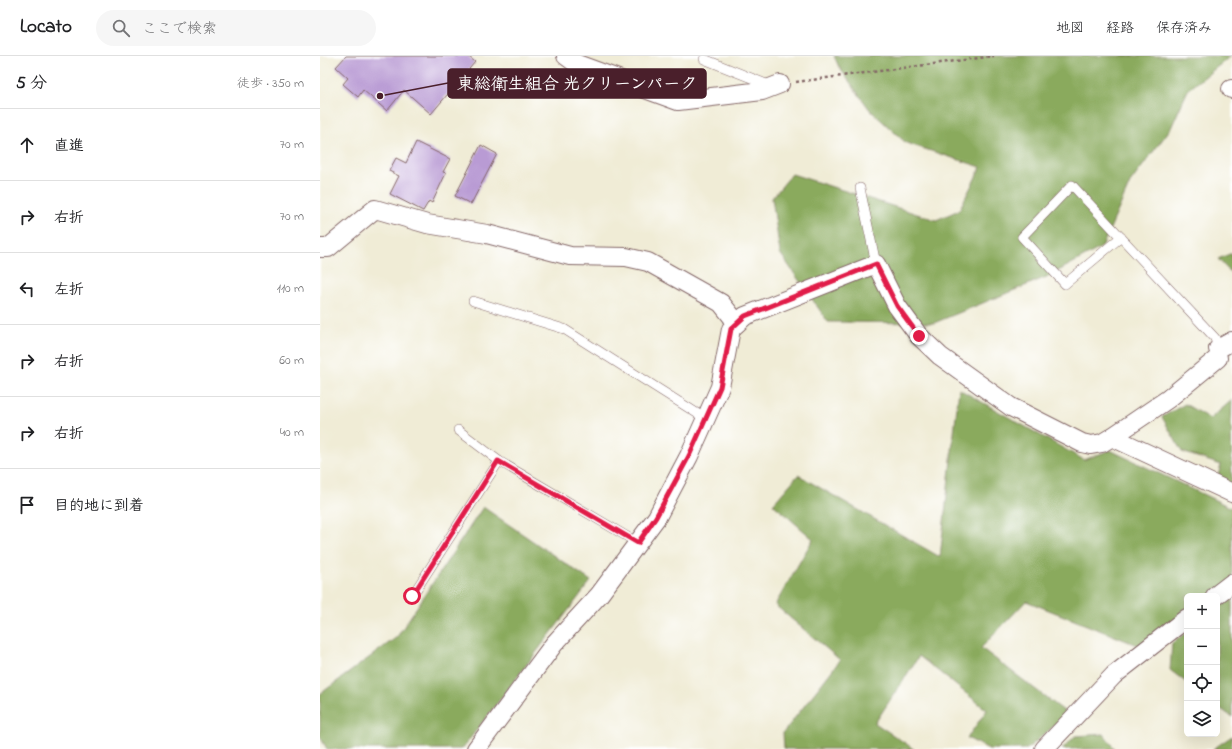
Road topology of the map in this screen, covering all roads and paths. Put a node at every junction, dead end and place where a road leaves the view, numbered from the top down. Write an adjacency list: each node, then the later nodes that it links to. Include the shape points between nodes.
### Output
1 (566, 56): 4 (street, via 577,64 678,100 762,91)
2 (994, 56): 4 (path)
3 (704, 59): 4 (lane)
4 (777, 86)
5 (860, 188): 8 (lane)
6 (1121, 237): 6 (lane, via 1072,186 1022,238 1065,284); 11 (lane)
7 (320, 248): 10 (street, via 328,248 375,209 427,224 487,234 570,256 626,257 648,262 721,303)
8 (876, 264): 10 (street, via 745,316); 14 (street, via 897,306 919,336 940,356 1011,407 1082,443 1091,445)
9 (473, 301): 12 (lane, via 564,329)
10 (737, 323): 12 (street, via 731,329 720,387)
11 (1223, 349): 14 (street, via 1168,399)
12 (706, 419): 17 (street, via 660,510)
13 (458, 430): 15 (lane)
14 (1112, 437): 16 (street)
15 (498, 461): 17 (lane); 20 (lane)
16 (1232, 493)
17 (638, 543): 22 (street, via 599,595 554,644)
18 (1232, 582): 19 (street)
19 (1219, 593)
20 (412, 596)
21 (1184, 620): 23 (street, via 1114,675)
22 (476, 749)
23 (1044, 749)

